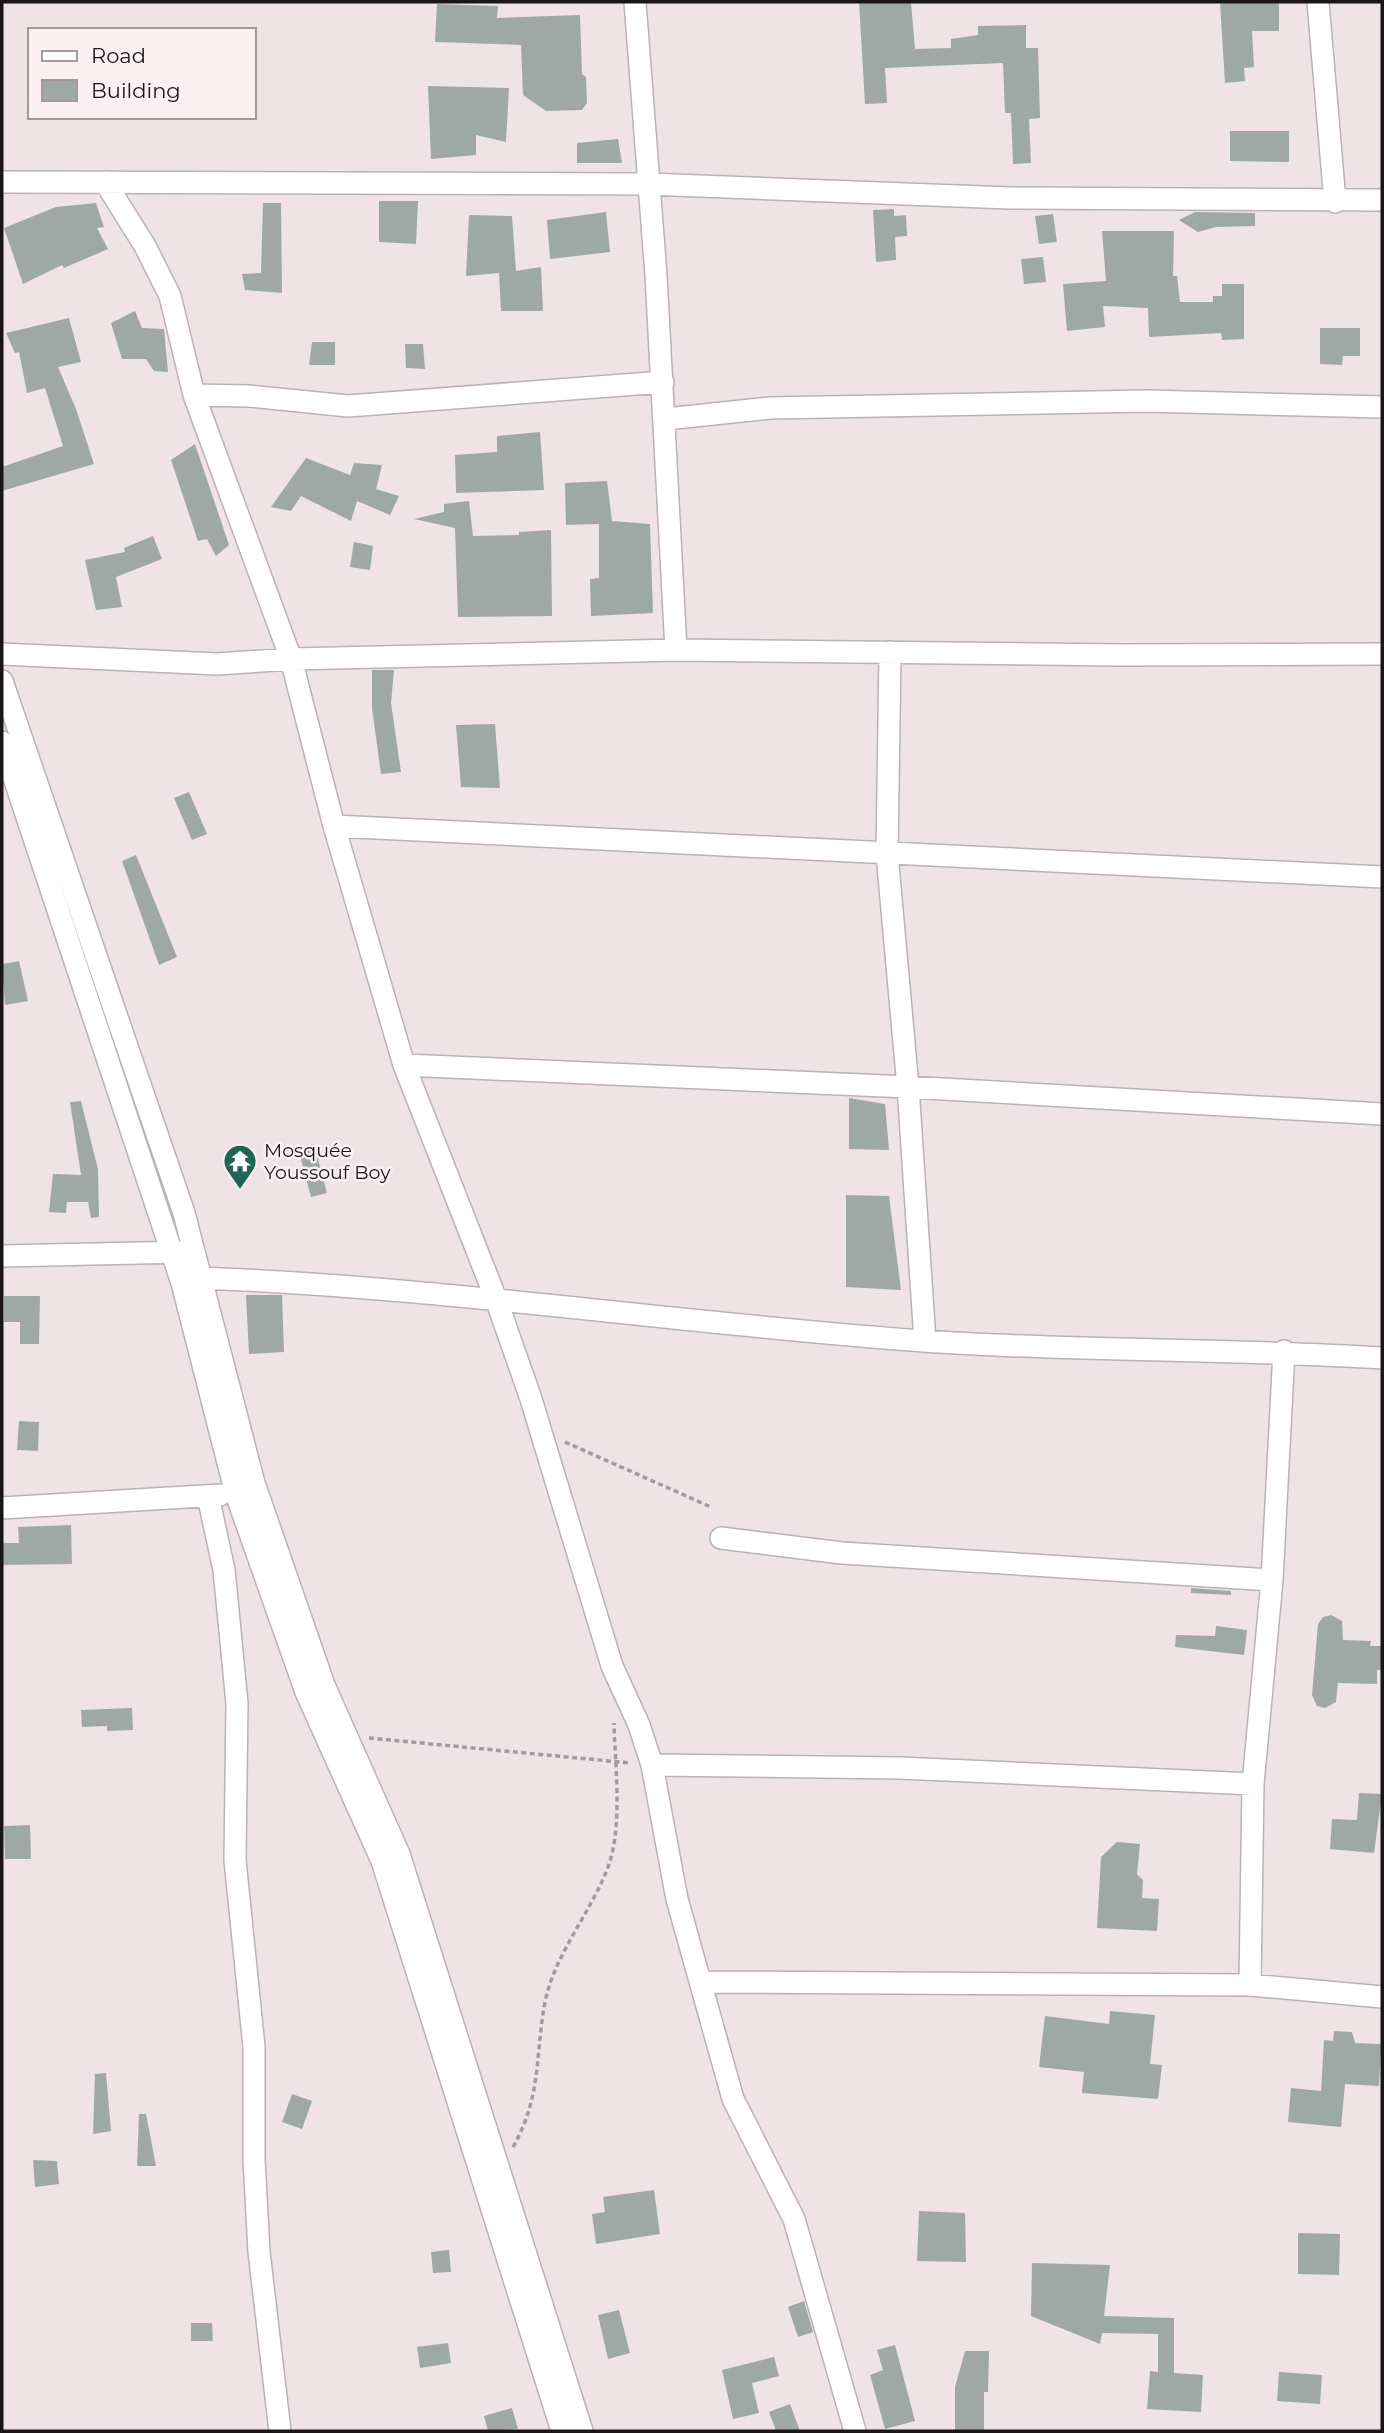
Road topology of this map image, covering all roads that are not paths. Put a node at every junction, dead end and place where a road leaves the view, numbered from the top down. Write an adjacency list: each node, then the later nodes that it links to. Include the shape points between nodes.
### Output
1 (635, 2): 5 (street)
2 (1318, 2): 7 (street)
3 (2, 182): 4 (street)
4 (105, 182): 5 (street); 9 (street, via 170,296)
5 (648, 184): 7 (street, via 1010,198); 8 (street)
6 (1382, 200): 7 (street)
7 (1335, 202)
8 (663, 382): 9 (street, via 348,406); 11 (street)
9 (194, 395): 16 (street)
10 (1382, 407): 11 (street, via 1146,401 770,408)
11 (666, 419): 12 (street)
12 (677, 650): 13 (street); 16 (street)
13 (890, 652): 15 (street); 20 (street)
14 (2, 654): 16 (street, via 204,664)
15 (1382, 654)
16 (291, 659): 19 (street)
17 (2, 681): 25 (street, via 184,1213)
18 (2, 743): 26 (street)
19 (334, 826): 20 (street); 22 (street)
20 (887, 854): 21 (street); 23 (street)
21 (1382, 877)
22 (404, 1065): 23 (street); 29 (street)
23 (908, 1087): 24 (street); 30 (street)
24 (1382, 1114)
25 (193, 1252): 26 (street); 28 (street)
26 (172, 1253): 27 (street); 33 (street)
27 (2, 1256)
28 (200, 1278): 29 (street); 45 (street, via 254,1483 324,1685 399,1854)
29 (496, 1299): 30 (street); 38 (street, via 612,1666)
30 (925, 1341): 31 (street)
31 (1284, 1352): 32 (street); 37 (street)
32 (1382, 1358)
33 (236, 1494): 34 (street); 44 (street, via 306,1692 382,1861)
34 (208, 1496): 35 (street); 43 (street, via 224,1570 237,1703 235,1860 254,2047 259,2252)
35 (2, 1508)
36 (721, 1538): 37 (street, via 842,1553)
37 (1272, 1580): 39 (street)
38 (652, 1765): 39 (street, via 900,1768); 40 (street, via 677,1899)
39 (1253, 1784): 41 (street)
40 (700, 1982): 41 (street); 46 (street, via 733,2099 794,2219)
41 (1250, 1985): 42 (street)
42 (1382, 1997)
43 (280, 2431)
44 (562, 2431)
45 (582, 2431)
46 (855, 2431)

